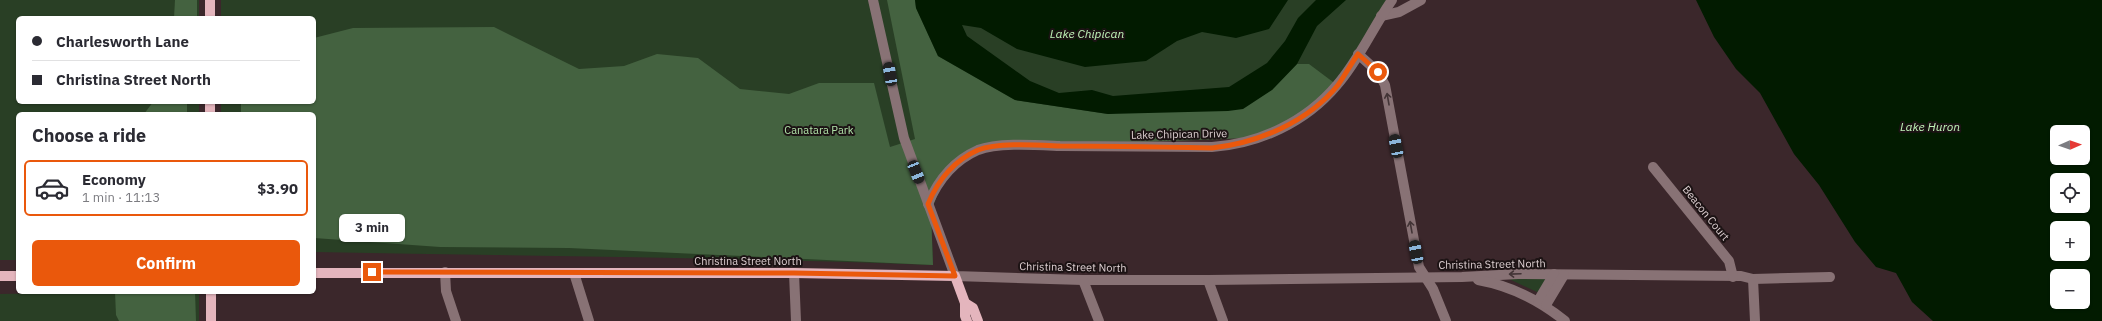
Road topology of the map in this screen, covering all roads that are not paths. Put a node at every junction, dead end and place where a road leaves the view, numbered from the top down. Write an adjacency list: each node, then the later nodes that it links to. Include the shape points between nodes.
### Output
1 (210, 0): 5 (main road)
2 (873, 0): 9 (street, via 900,123)
3 (1392, 0): 6 (street, Lake Chipican Drive)
4 (1421, 0): 6 (street, via 1399,12)
5 (210, 16)
6 (1381, 16): 7 (street, Lake Chipican Drive)
7 (1358, 54): 9 (street, Lake Chipican Drive, via 1338,85 1317,106 1270,134 1230,146 1212,148 1014,145 980,150 967,156 944,174); 18 (street, one-way to 7, via 1418,267 1386,85 1375,68)
8 (1653, 166): 20 (street, Beacon Court, via 1730,261)
9 (928, 204): 17 (street)
10 (445, 272): 11 (main road, Christina Street North); 12 (main road, Christina Street North); 29 (street, via 446,291)
11 (316, 273)
12 (574, 273): 13 (main road, Christina Street North); 30 (street)
13 (794, 273): 17 (main road, Christina Street North); 31 (street)
14 (1559, 274): 19 (street, Christina Street North, one-way to 19); 20 (street, Christina Street North); 27 (street)
15 (0, 276): 16 (main road)
16 (16, 276)
17 (955, 276): 23 (street, Christina Street North); 26 (main road)
18 (1424, 277): 19 (street, Christina Street North); 24 (street, Christina Street North); 36 (street, via 1433,289)
19 (1462, 277): 27 (street, via 1504,286)
20 (1733, 277): 22 (street, Christina Street North)
21 (1830, 277): 22 (street, Christina Street North)
22 (1753, 279): 38 (street)
23 (1083, 280): 24 (street, Christina Street North); 34 (street)
24 (1208, 280): 35 (street)
25 (211, 294): 28 (main road)
26 (965, 303): 32 (main road); 33 (main road, via 973,308)
27 (1542, 303): 37 (street)
28 (211, 321)
29 (456, 321)
30 (589, 321)
31 (796, 321)
32 (967, 321)
33 (978, 321)
34 (1099, 321)
35 (1223, 321)
36 (1446, 321)
37 (1565, 321)
38 (1754, 321)

